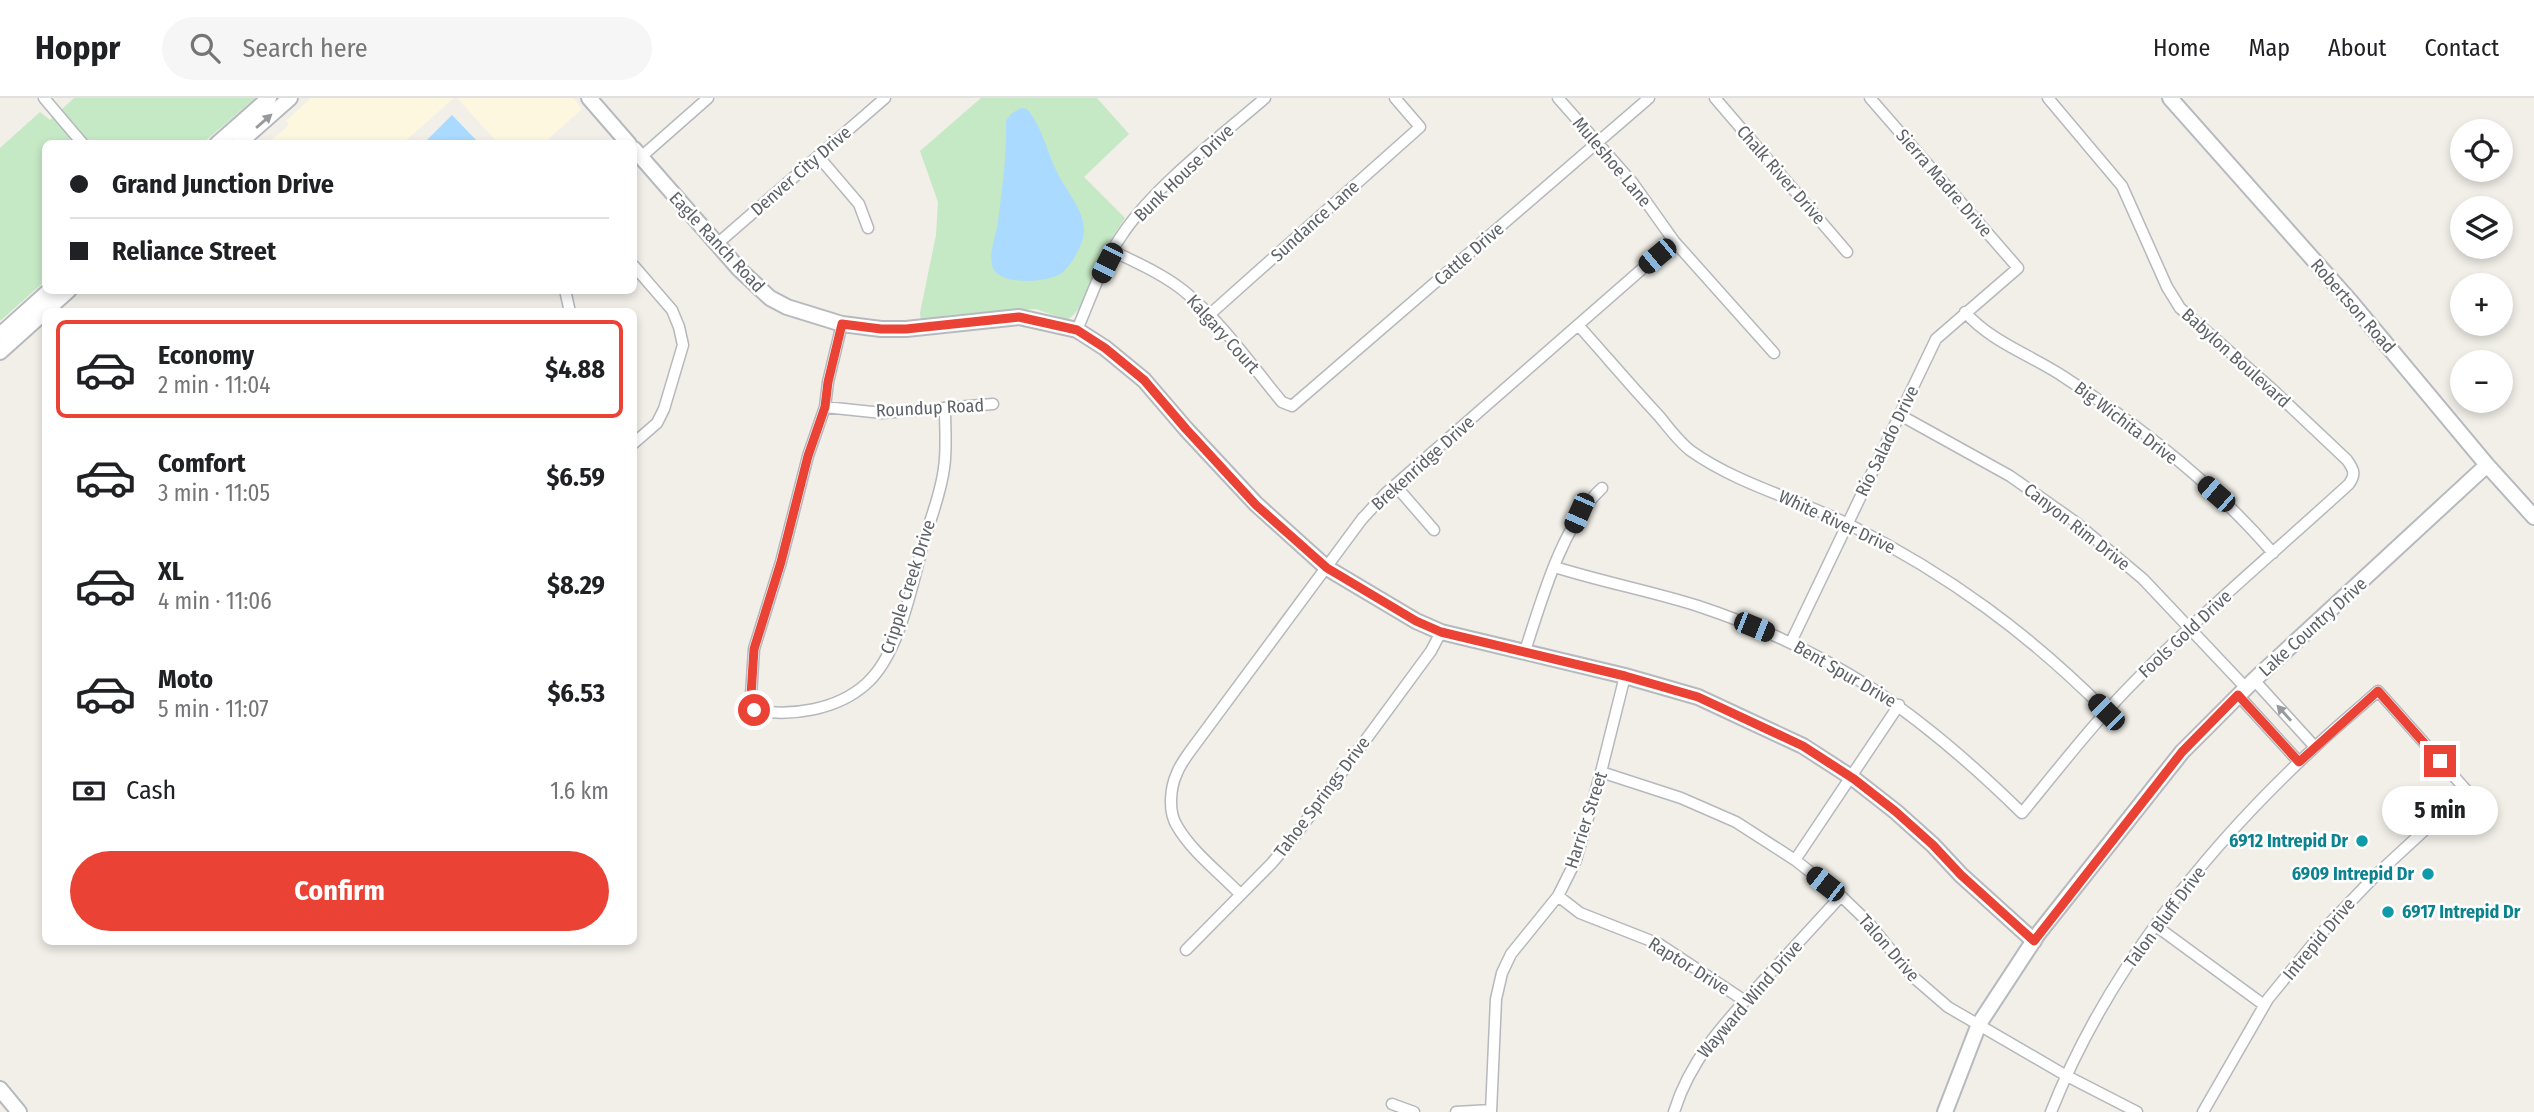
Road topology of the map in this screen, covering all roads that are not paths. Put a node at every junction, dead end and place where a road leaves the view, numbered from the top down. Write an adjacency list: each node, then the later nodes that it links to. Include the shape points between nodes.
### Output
1 (44, 98): 15 (street)
2 (269, 98): 16 (street)
3 (290, 98): 17 (street, one-way to 3)
4 (589, 98): 18 (street, Eagle Ranch Road)
5 (708, 98): 20 (street)
6 (885, 98): 22 (street, Denver City Drive)
7 (1265, 98): 26 (street, Bunk House Drive, via 1152,198)
8 (1395, 98): 35 (street, Sundance Lane, via 1420,127)
9 (1558, 98): 19 (street, Muleshoe Lane)
10 (1649, 98): 19 (street, Cattle Drive)
11 (1715, 98): 27 (street, Chalk River Drive)
12 (1870, 98): 28 (street, Sierra Madre Drive)
13 (2048, 98): 51 (street, Babylon Boulevard, via 2122,186 2180,308 2347,460 2354,476)
14 (2170, 98): 48 (street, Robertson Road, via 2351,302)
15 (80, 140)
16 (222, 140)
17 (242, 140)
18 (625, 140)
19 (1597, 142): 24 (street, Muleshoe Lane); 43 (street, Cattle Drive, via 1296,405)
20 (637, 150)
21 (637, 153): 25 (street, Eagle Ranch Road)
22 (818, 156): 23 (street, via 859,204); 25 (street, Denver City Drive)
23 (867, 228)
24 (1674, 241): 37 (street, Brekenridge Drive); 41 (street, Muleshoe Lane)
25 (717, 244): 36 (street, Eagle Ranch Road, via 770,298)
26 (1113, 251): 35 (street, Kalgary Court, via 1170,281); 38 (street, Bunk House Drive)
27 (1847, 252)
28 (2018, 268): 33 (street, Rio Salado Drive)
29 (637, 269): 47 (street, via 672,310 683,345 657,423)
30 (46, 294): 39 (street)
31 (65, 294): 32 (street)
32 (49, 308)
33 (1965, 313): 46 (street, Rio Salado Drive, via 1936,339); 55 (street, Big Wichita Drive, via 1977,326 2061,375 2161,446)
34 (42, 314): 40 (street)
35 (1209, 315): 43 (street, Kalgary Court)
36 (842, 324): 38 (street, Eagle Ranch Road, via 906,329 1019,317); 44 (street)
37 (1578, 325): 49 (street, Brekenridge Drive); 53 (street, White River Drive, via 1689,449 1720,470)
38 (1077, 330): 57 (street, Eagle Ranch Road, via 1144,380 1256,505)
39 (0, 335)
40 (0, 352)
41 (1774, 353)
42 (993, 404): 45 (street, Roundup Road)
43 (1289, 406)
44 (825, 407): 45 (street, Roundup Road, via 882,413); 65 (street, via 754,649)
45 (945, 409): 65 (street, Cripple Creek Drive, via 941,484 904,611 883,664 866,684 824,707 790,713)
46 (1900, 415): 53 (street, Rio Salado Drive); 58 (street, Canyon Rim Drive, via 2010,476 2074,521 2143,579)
47 (637, 440)
48 (2487, 465): 52 (street, Robertson Road); 63 (street, Lake Country Drive)
49 (1395, 485): 54 (street); 57 (street, Brekenridge Drive, via 1362,519)
50 (1602, 488): 56 (street, via 1579,513)
51 (2333, 499): 55 (street, Fools Gold Drive)
52 (2534, 517)
53 (1847, 524): 60 (street, Rio Salado Drive); 66 (street, White River Drive, via 1916,559 1971,596 2067,672)
54 (1434, 530)
55 (2273, 553): 58 (street, Fools Gold Drive)
56 (1555, 567): 60 (street, Bent Spur Drive, via 1696,605); 61 (street)
57 (1327, 568): 59 (street, Eagle Ranch Road); 75 (street, Brekenridge Drive, via 1176,774 1171,809 1176,825)
58 (2190, 627): 63 (street, Canyon Rim Drive); 66 (street, Fools Gold Drive)
59 (1441, 632): 61 (street, Eagle Ranch Road); 75 (street, Tahoe Springs Drive, via 1294,836)
60 (1791, 642): 64 (street, Bent Spur Drive, via 1836,664)
61 (1525, 651): 62 (street, Eagle Ranch Road)
62 (1625, 676): 70 (street, Harrier Street); 71 (street, Eagle Ranch Road, via 1698,697 1748,719)
63 (2246, 688): 68 (street, one-way to 63); 69 (street); 79 (street, Lake Country Drive, via 2182,752)
64 (1899, 705): 71 (street); 73 (street, Bent Spur Drive)
65 (754, 710): 67 (street)
66 (2106, 712): 73 (street, Fools Gold Drive)
67 (745, 716)
68 (2315, 747): 69 (street, Talon Bluff Drive); 72 (street, Talon Bluff Drive, via 2378,691)
69 (2299, 762): 78 (street, Talon Bluff Drive, via 2204,864)
70 (1601, 772): 74 (street, Talon Drive, via 1682,798 1736,822); 76 (street, Harrier Street, via 1576,860)
71 (1851, 777): 74 (street); 79 (street, Eagle Ranch Road, via 1933,845)
72 (2467, 791): 82 (street, Intrepid Drive, via 2330,923)
73 (2022, 813)
74 (1795, 860): 77 (street, Talon Drive)
75 (1240, 894): 80 (street, Tahoe Springs Drive)
76 (1558, 896): 81 (street, Raptor Drive, via 1580,913 1659,944); 87 (street, Harrier Street, via 1511,954 1502,973 1496,999)
77 (1840, 896): 81 (street, Wayward Wind Drive); 83 (street, Talon Drive, via 1930,993)
78 (2156, 926): 82 (street); 84 (street, Talon Bluff Drive, via 2106,998)
79 (2034, 941): 83 (street, Lake Country Drive)
80 (1186, 950)
81 (1745, 1001): 91 (street, Wayward Wind Drive, via 1694,1066)
82 (2264, 1005): 95 (street, Intrepid Drive)
83 (1979, 1024): 84 (street, Talon Drive); 92 (street, Lake Country Drive)
84 (2065, 1075): 93 (street, Talon Bluff Drive); 94 (street, Talon Drive)
85 (0, 1089): 88 (street)
86 (1392, 1104): 89 (street)
87 (1491, 1111): 90 (street)
88 (19, 1112)
89 (1414, 1112)
90 (1456, 1112)
91 (1675, 1112)
92 (1945, 1112)
93 (2050, 1112)
94 (2137, 1112)
95 (2203, 1112)

